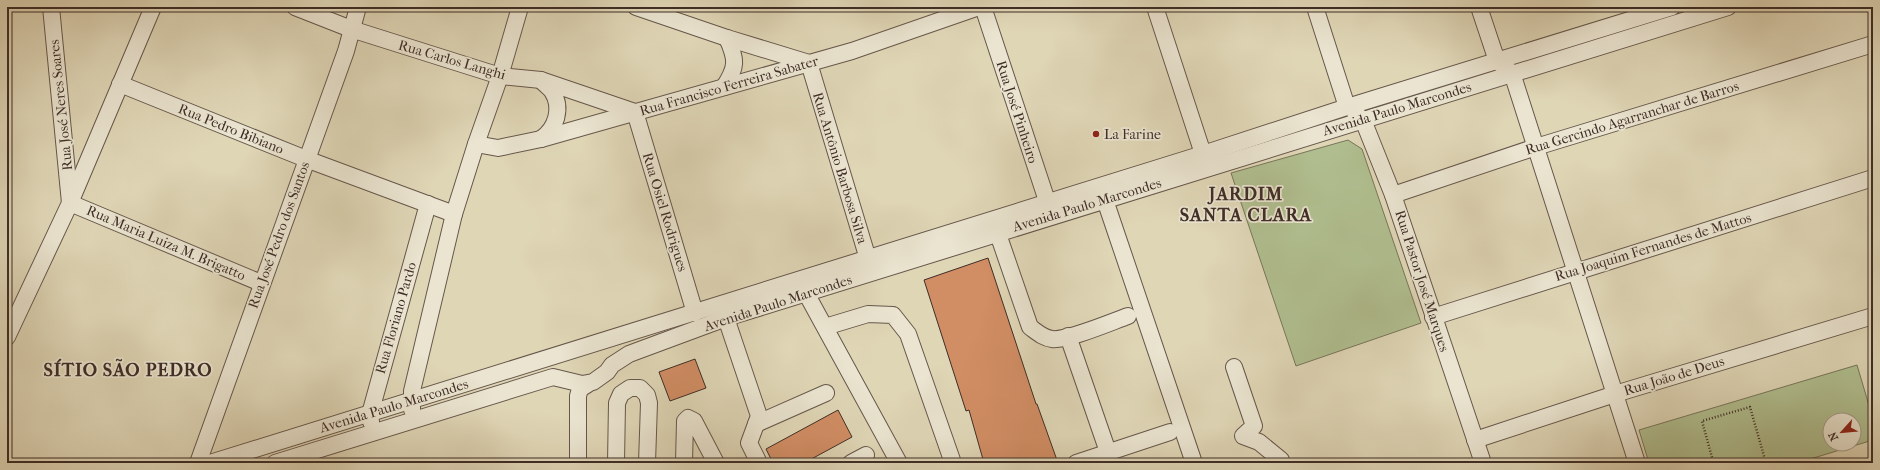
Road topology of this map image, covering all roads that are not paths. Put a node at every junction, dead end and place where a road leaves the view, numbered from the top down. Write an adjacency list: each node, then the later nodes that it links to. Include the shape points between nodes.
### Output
1 (51, 7): 37 (street, Rua José Neres Soares)
2 (153, 7): 24 (street)
3 (294, 7): 15 (street, Rua Carlos Langhi)
4 (358, 7): 15 (street, Rua José Pedro dos Santos)
5 (520, 7): 22 (street)
6 (636, 7): 17 (street)
7 (979, 7): 20 (street, Rua Francisco Ferreira Sabater, via 852,51)
8 (983, 7): 39 (street, Rua José Pinheiro)
9 (1155, 7): 33 (street)
10 (1315, 7): 26 (street)
11 (1479, 7): 19 (street)
12 (1672, 7): 14 (street, Avenida Paulo Marcondes)
13 (1728, 7): 16 (street, Avenida Paulo Marcondes)
14 (1643, 12): 16 (street); 19 (street, Avenida Paulo Marcondes)
15 (351, 29): 22 (street, Rua Carlos Langhi); 32 (street, Rua José Pedro dos Santos, via 346,51)
16 (1650, 32): 21 (street, Avenida Paulo Marcondes)
17 (727, 38): 20 (street); 25 (street, via 733,51 734,63 733,73)
18 (1873, 44): 31 (street, Rua Gercindo Agarranchar de Barros)
19 (1497, 61): 21 (street); 26 (street, Avenida Paulo Marcondes)
20 (809, 63): 25 (street, Rua Francisco Ferreira Sabater); 42 (street, Rua Antônio Barbosa Silva)
21 (1512, 73): 28 (street, Avenida Paulo Marcondes); 31 (street)
22 (500, 76): 23 (street, Rua Carlos Langhi); 30 (street)
23 (541, 80): 27 (street, Rua Carlos Langhi); 29 (street, via 552,91 557,116 553,127)
24 (120, 84): 32 (street, Rua Pedro Bibiano); 37 (street)
25 (724, 87): 27 (street, Rua Francisco Ferreira Sabater)
26 (1347, 107): 28 (street, Rua Pastor José Marques); 33 (street, Avenida Paulo Marcondes)
27 (635, 112): 29 (street, Rua Francisco Ferreira Sabater); 46 (street, Rua Osiel Rodrigues)
28 (1363, 120): 33 (street, Avenida Paulo Marcondes); 35 (street, Rua Pastor José Marques)
29 (541, 139): 30 (street, Rua Francisco Ferreira Sabater, via 498,148)
30 (476, 144): 40 (street)
31 (1536, 147): 35 (street, Rua Gercindo Agarranchar de Barros); 43 (street)
32 (306, 159): 38 (street, Rua Pedro Bibiano); 44 (street, Rua José Pedro dos Santos)
33 (1205, 161): 36 (street, Avenida Paulo Marcondes); 39 (street, Avenida Paulo Marcondes)
34 (1873, 178): 43 (street, Rua Joaquim Fernandes de Mattos)
35 (1393, 195): 49 (street, Rua Pastor José Marques)
36 (1106, 200): 39 (street, Avenida Paulo Marcondes); 83 (street)
37 (70, 203): 44 (street, Rua Maria Luiza M. Brigatto); 53 (street)
38 (428, 204): 40 (street, Rua Pedro Bibiano); 62 (street, Rua Floriano Pardo)
39 (1050, 210): 41 (street, Avenida Paulo Marcondes); 42 (street, Avenida Paulo Marcondes)
40 (454, 214): 61 (street, via 412,391)
41 (998, 234): 42 (street, Avenida Paulo Marcondes); 52 (street, via 1030,327 1042,336 1053,339)
42 (870, 266): 45 (street, Avenida Paulo Marcondes); 46 (street, Avenida Paulo Marcondes)
43 (1575, 271): 49 (street, Rua Joaquim Fernandes de Mattos); 60 (street)
44 (261, 283): 70 (street, Rua José Pedro dos Santos)
45 (806, 293): 50 (street, Avenida Paulo Marcondes); 51 (street)
46 (695, 313): 54 (street, Avenida Paulo Marcondes)
47 (1128, 316): 52 (street)
48 (1873, 316): 60 (street, Rua João de Deus)
49 (1433, 317): 67 (street, Rua Pastor José Marques)
50 (726, 318): 56 (street, Avenida Paulo Marcondes, via 629,354); 64 (street, via 759,416)
51 (825, 327): 80 (street); 81 (street, via 868,314 893,315 908,334)
52 (1068, 336): 68 (street)
53 (7, 337)
54 (595, 344): 55 (street, Avenida Paulo Marcondes); 56 (street, via 606,346 612,358)
55 (577, 349): 58 (street, via 569,355 564,364 567,374); 61 (street, Avenida Paulo Marcondes)
56 (612, 365): 58 (street, Avenida Paulo Marcondes, via 603,375)
57 (1234, 367): 84 (street, via 1254,426 1243,436 1259,442)
58 (580, 383): 63 (street, Avenida Paulo Marcondes, via 553,377); 73 (street)
59 (826, 393): 64 (street)
60 (1615, 394): 67 (street, Rua João de Deus); 86 (street)
61 (412, 401): 62 (street, Avenida Paulo Marcondes); 63 (street)
62 (370, 414): 66 (street, Rua Floriano Pardo); 71 (street, Avenida Paulo Marcondes)
63 (413, 420): 66 (street, Avenida Paulo Marcondes)
64 (756, 424): 78 (street, via 749,443)
65 (1170, 432): 68 (street)
66 (373, 433): 72 (street, Avenida Paulo Marcondes)
67 (1475, 440): 85 (street, Rua Pastor José Marques)
68 (1108, 452): 82 (street)
69 (866, 455): 79 (street)
70 (198, 463)
71 (210, 463)
72 (275, 463)
73 (578, 463)
74 (616, 463): 75 (street, via 618,403 621,394 630,388 640,388 647,394 649,403)
75 (647, 463)
76 (684, 463): 77 (street, via 685,420 688,418 694,421)
77 (716, 463)
78 (759, 463)
79 (851, 463)
80 (899, 463)
81 (954, 463)
82 (1076, 463)
83 (1194, 463)
84 (1282, 463)
85 (1483, 463)
86 (1637, 463)

